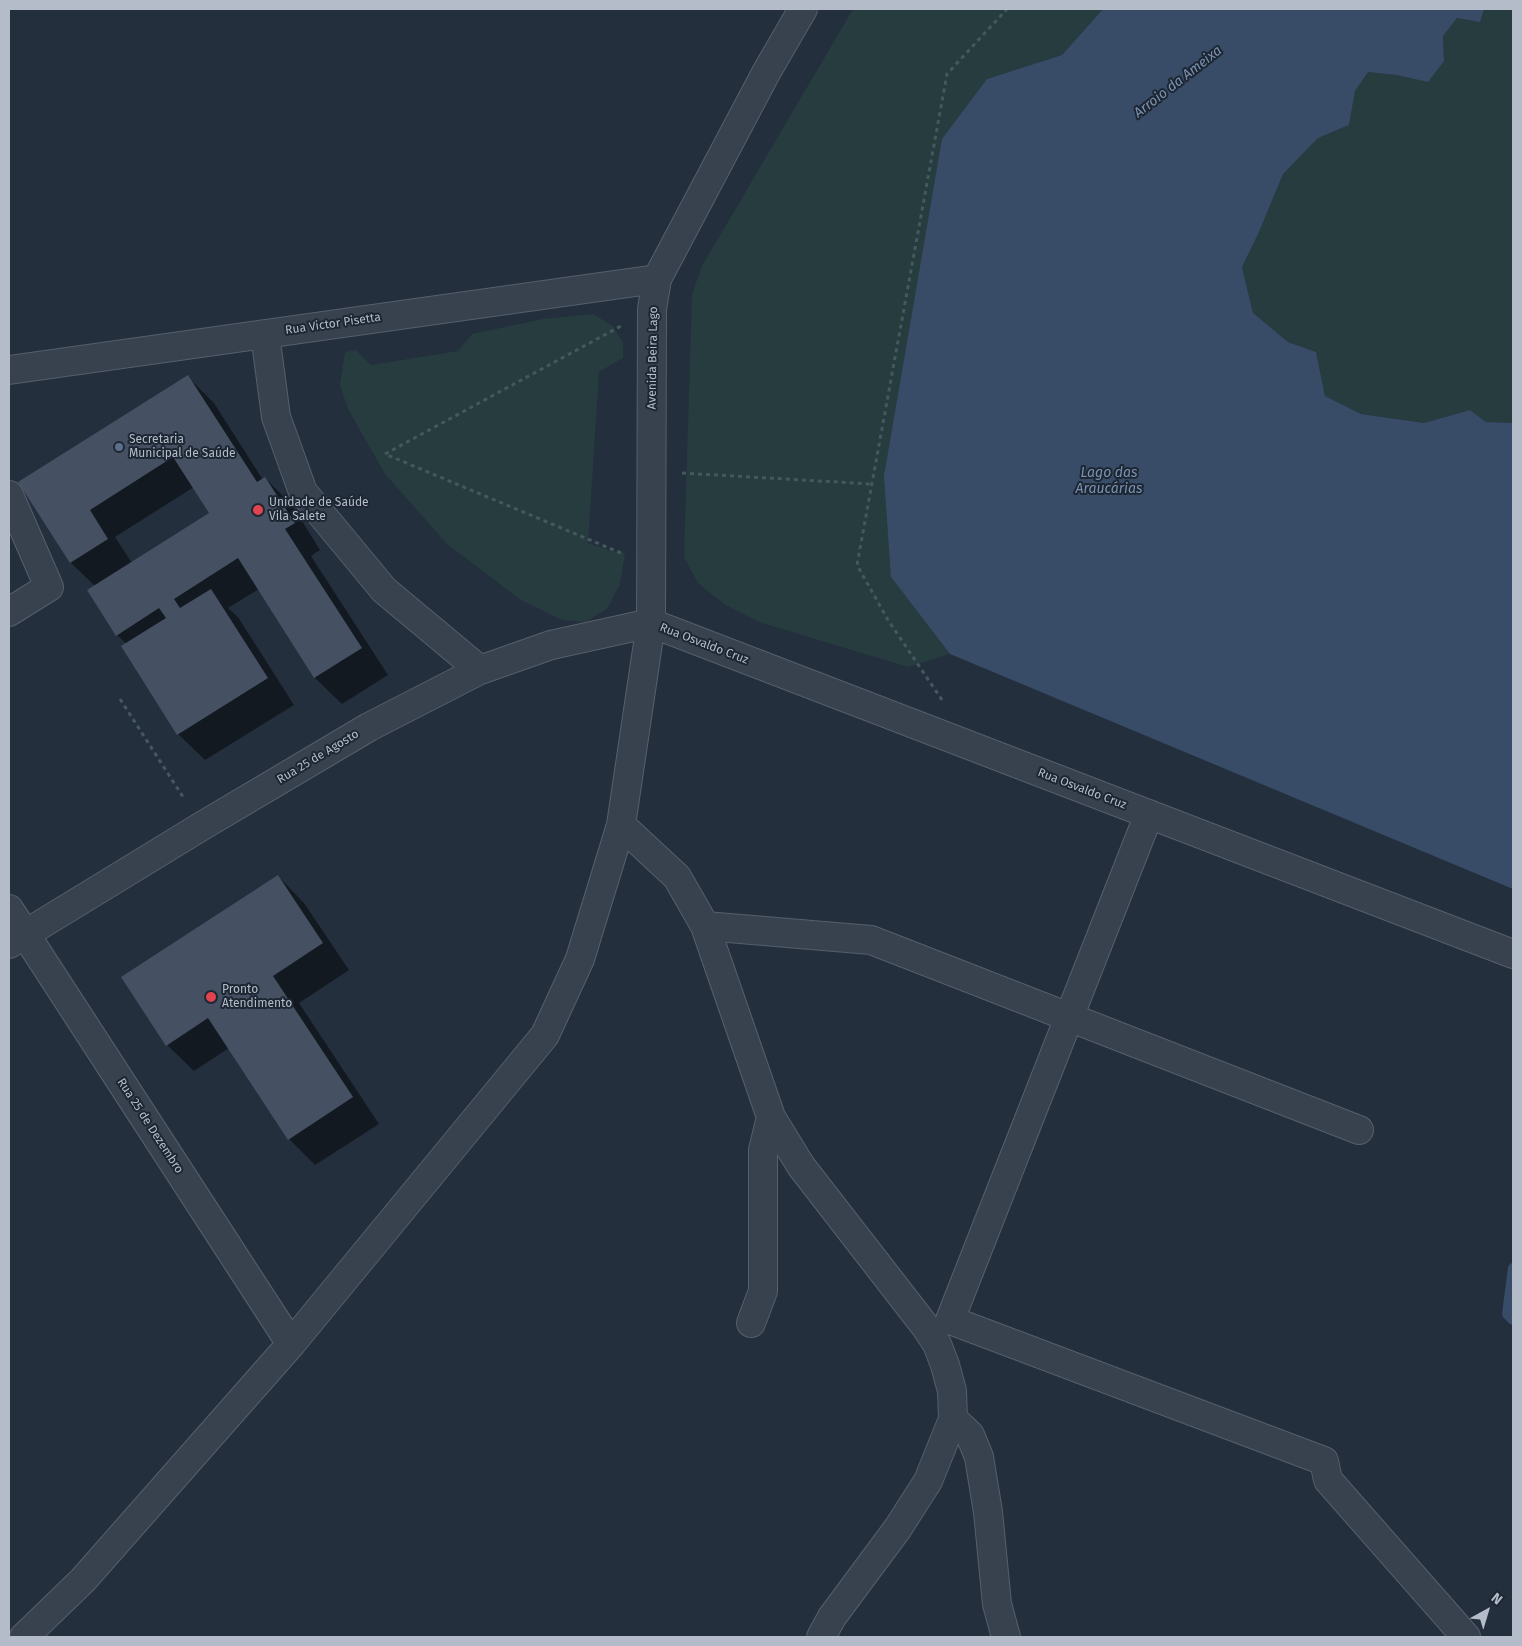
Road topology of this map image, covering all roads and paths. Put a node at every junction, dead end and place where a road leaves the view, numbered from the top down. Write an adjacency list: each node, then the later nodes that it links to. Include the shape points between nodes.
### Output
1 (803, 9): 3 (street, Avenida Beira Lago)
2 (1007, 9): 8 (path, via 946,74)
3 (657, 278): 4 (street, Avenida Beira Lago); 5 (street, Rua Victor Pisetta)
4 (652, 309): 7 (street, Avenida Beira Lago); 10 (path, via 385,454)
5 (265, 334): 6 (street, Rua Victor Pisetta); 13 (street, via 276,416 303,492 384,590)
6 (9, 370)
7 (652, 471): 8 (path); 10 (street, Avenida Beira Lago)
8 (871, 484): 15 (path, via 857,566 888,620)
9 (9, 495): 11 (street, via 48,587)
10 (651, 566): 12 (street, Avenida Beira Lago)
11 (9, 612)
12 (651, 624): 13 (street, Rua 25 de Agosto, via 551,645); 16 (street, Rua Osvaldo Cruz); 18 (street, Avenida Beira Lago)
13 (480, 670): 17 (street, Rua 25 de Agosto, via 369,727)
14 (120, 698): 17 (path)
15 (946, 707)
16 (1150, 814): 22 (street, Rua Osvaldo Cruz); 23 (street)
17 (202, 826): 21 (street, Rua 25 de Agosto)
18 (621, 826): 20 (street, via 677,877); 27 (street, Avenida Beira Lago, via 580,959 545,1034)
19 (9, 909): 21 (street, Rua 25 de Dezembro)
20 (704, 926): 23 (street, via 871,940); 24 (street)
21 (17, 939): 27 (street, Rua 25 de Dezembro)
22 (1513, 954)
23 (1069, 1018): 25 (street); 32 (street, via 950,1320 1324,1460 1328,1480)
24 (771, 1117): 26 (street, via 763,1150 763,1291); 28 (street, via 800,1166 937,1344 952,1391)
25 (1359, 1130)
26 (751, 1324)
27 (291, 1344): 29 (street, Avenida Beira Lago, via 83,1580)
28 (954, 1418): 30 (street, via 928,1480); 31 (street, via 970,1435 979,1457 997,1604)
29 (24, 1637)
30 (821, 1637)
31 (1006, 1637)
32 (1466, 1637)

